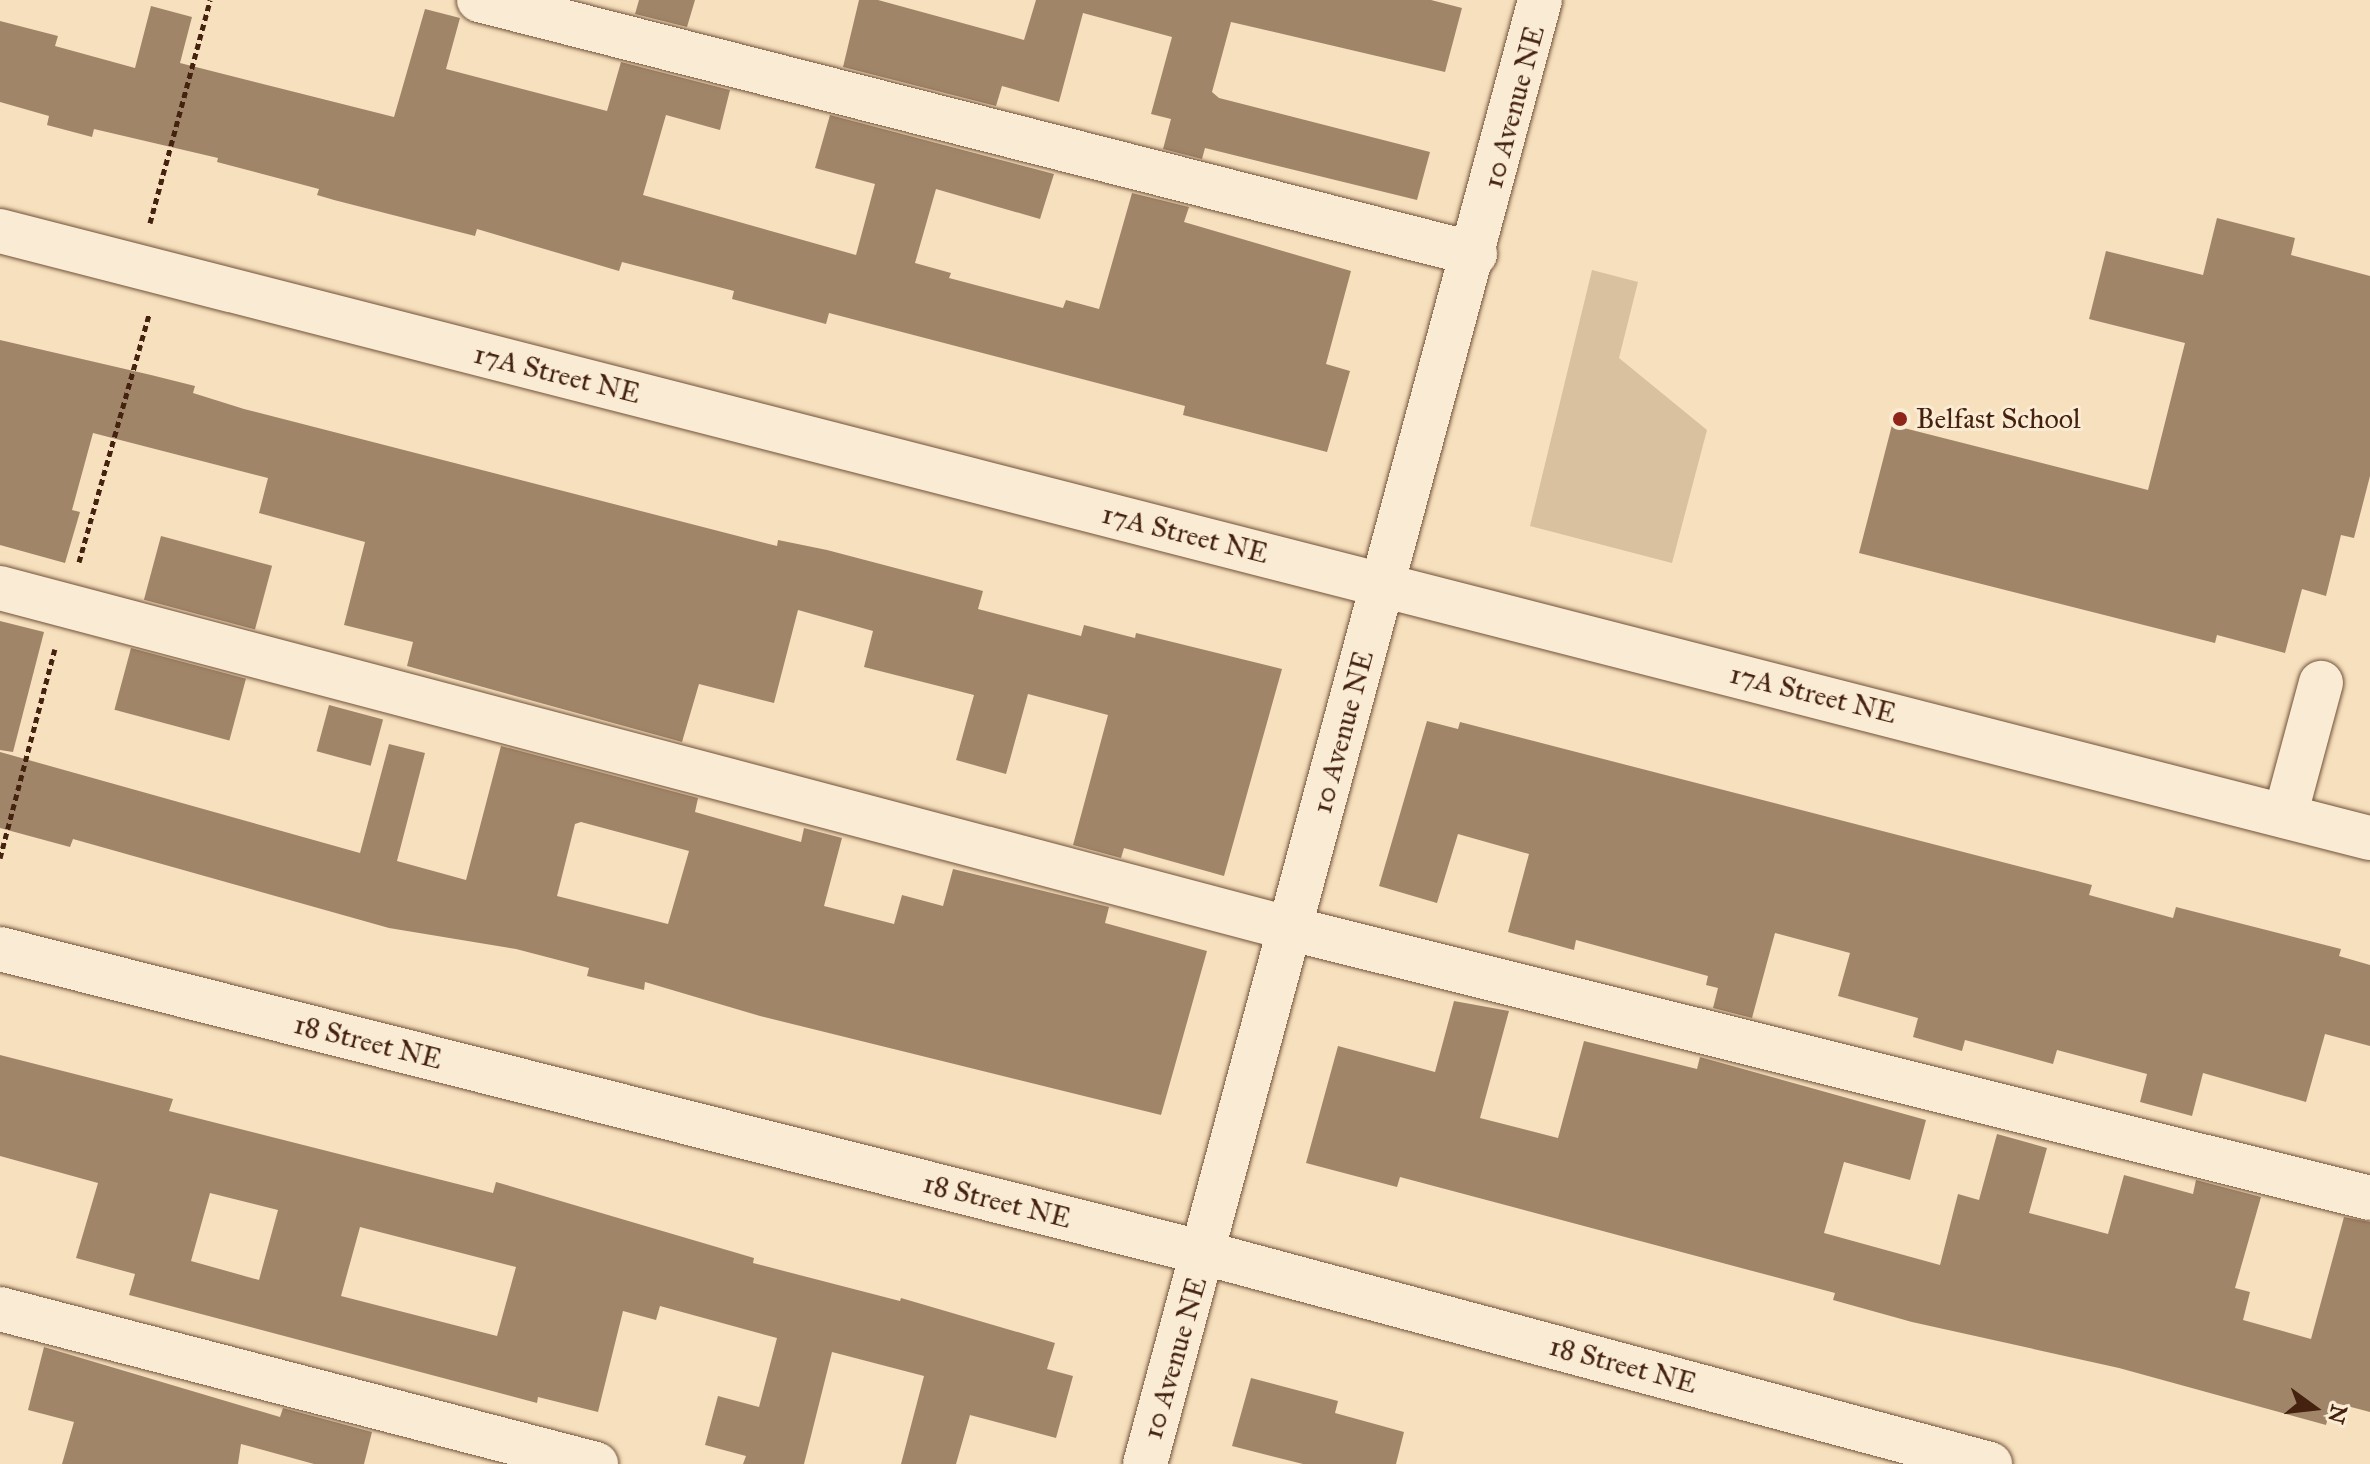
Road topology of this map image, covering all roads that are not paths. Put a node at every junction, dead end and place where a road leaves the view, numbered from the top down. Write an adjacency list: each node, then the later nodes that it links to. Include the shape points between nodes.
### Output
1 (479, 0): 4 (street)
2 (1540, 0): 4 (street, 10 Avenue NE)
3 (0, 231): 5 (street, 17A Street NE)
4 (1475, 254): 5 (street, 10 Avenue NE)
5 (1384, 584): 8 (street, 17A Street NE); 10 (street, 10 Avenue NE)
6 (0, 588): 10 (street)
7 (2321, 683): 8 (street)
8 (2285, 816): 9 (street, 17A Street NE)
9 (2370, 838)
10 (1288, 928): 12 (street); 13 (street, 10 Avenue NE)
11 (0, 949): 13 (street, 18 Street NE)
12 (2370, 1198)
13 (1204, 1253): 16 (street, 10 Avenue NE); 17 (street, 18 Street NE)
14 (0, 1309): 15 (street)
15 (596, 1464)
16 (1145, 1464)
17 (1990, 1464)

